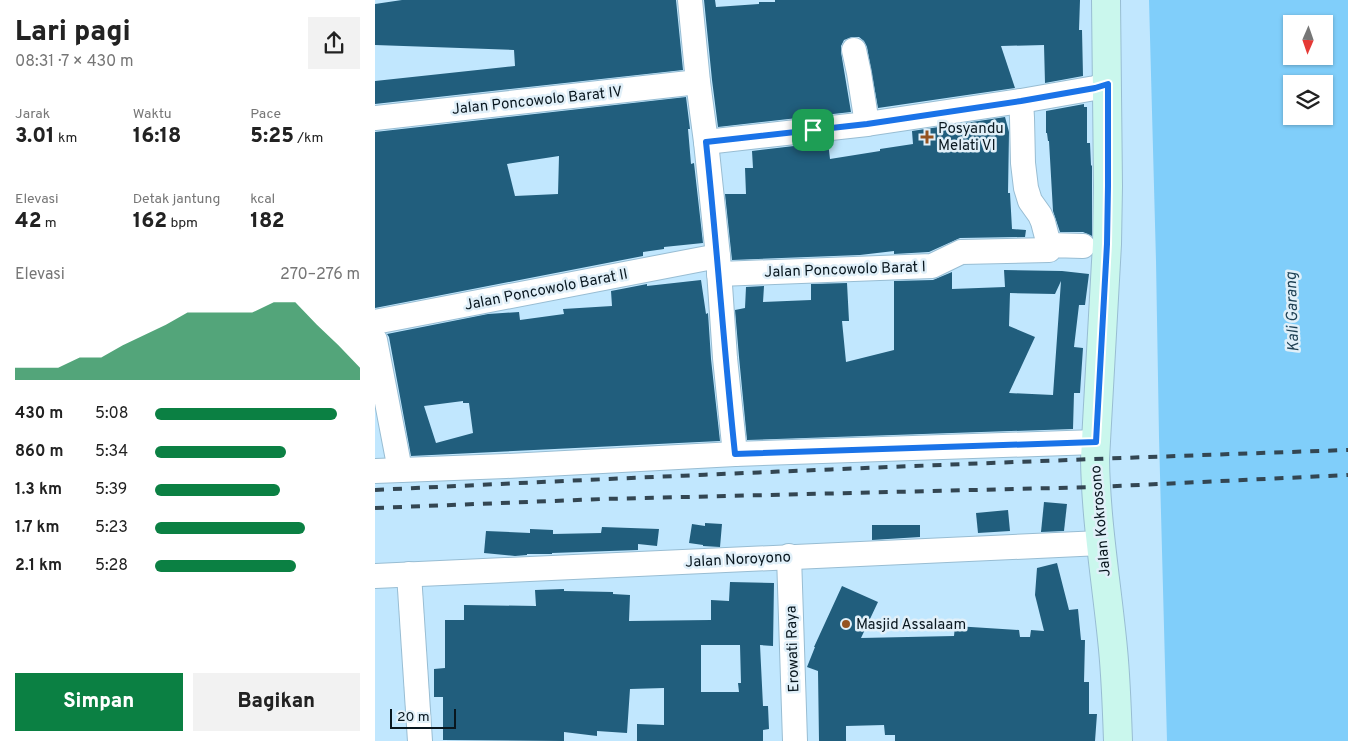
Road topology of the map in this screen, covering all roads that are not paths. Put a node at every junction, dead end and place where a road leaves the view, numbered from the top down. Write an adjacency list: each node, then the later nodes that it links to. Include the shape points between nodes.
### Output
1 (691, 0): 4 (street)
2 (1106, 0): 5 (street, Jalan Kokrosono)
3 (854, 50): 8 (street)
4 (698, 82): 7 (street, Jalan Poncowolo Barat IV); 9 (street)
5 (1108, 84): 6 (street); 15 (street, Jalan Kokrosono, via 1107,244)
6 (1021, 101): 8 (street); 10 (street, via 1025,188 1043,222)
7 (375, 118)
8 (867, 124): 9 (street)
9 (706, 142): 12 (street)
10 (1049, 245): 11 (street, Jalan Poncowolo Barat I); 12 (street, Jalan Poncowolo Barat I, via 1049,250 961,252 932,266)
11 (1083, 246)
12 (719, 265): 13 (street, Jalan Poncowolo Barat II); 16 (street)
13 (375, 322)
14 (375, 340): 17 (street)
15 (1096, 442): 16 (street); 19 (street, Jalan Kokrosono)
16 (735, 454): 17 (street)
17 (400, 470): 18 (street)
18 (375, 471)
19 (1101, 542): 20 (street, Jalan Noroyono); 25 (street, Jalan Kokrosono, via 1113,651)
20 (789, 556): 21 (street, Jalan Noroyono); 24 (street, Erowati Raya)
21 (409, 574): 22 (street, Jalan Noroyono); 23 (street)
22 (375, 576)
23 (420, 741)
24 (795, 741)
25 (1118, 741)

